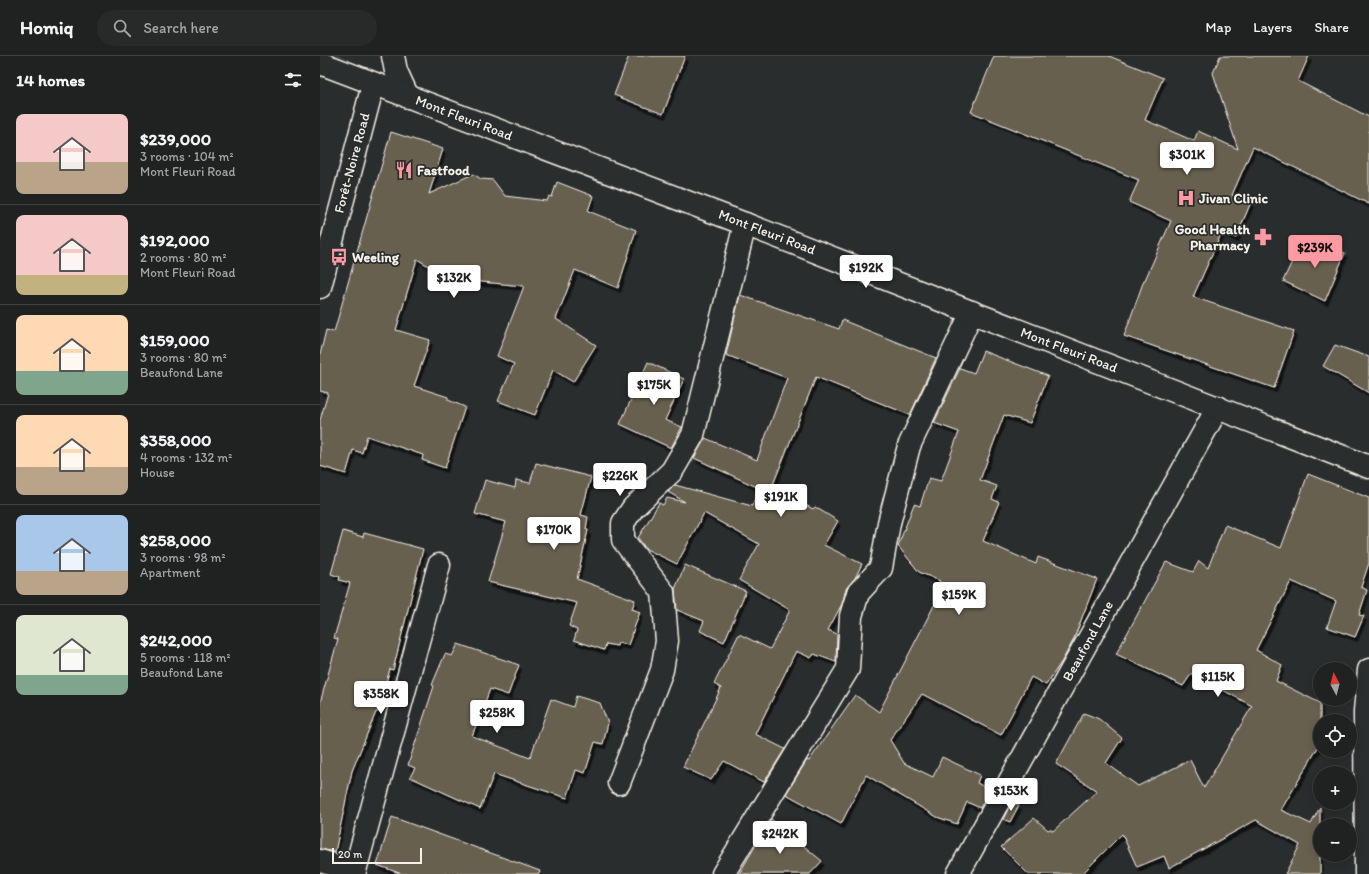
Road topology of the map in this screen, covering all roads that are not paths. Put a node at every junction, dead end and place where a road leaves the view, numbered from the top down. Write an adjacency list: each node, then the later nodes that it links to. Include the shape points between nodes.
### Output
1 (339, 56): 3 (street)
2 (393, 56): 5 (street, via 396,71)
3 (320, 62): 4 (street, Mont Fleuri Road)
4 (373, 85): 5 (street, Mont Fleuri Road); 7 (street, Forêt-Noire Road)
5 (408, 97): 6 (street, Mont Fleuri Road)
6 (745, 224): 8 (street, Mont Fleuri Road); 13 (street, via 693,435 672,471 634,508 623,523 623,540 663,592 667,641 662,670)
7 (320, 287)
8 (972, 312): 9 (street, Mont Fleuri Road); 16 (street, via 909,446 889,523 881,568 858,593 851,616 848,669)
9 (1218, 407): 10 (street, Mont Fleuri Road); 17 (street, Beaufond Lane)
10 (1369, 467)
11 (439, 565): 15 (street)
12 (1369, 670): 18 (street, via 1365,711)
13 (619, 783)
14 (320, 861): 15 (street)
15 (355, 872)
16 (723, 874)
17 (958, 874)
18 (1366, 874)

